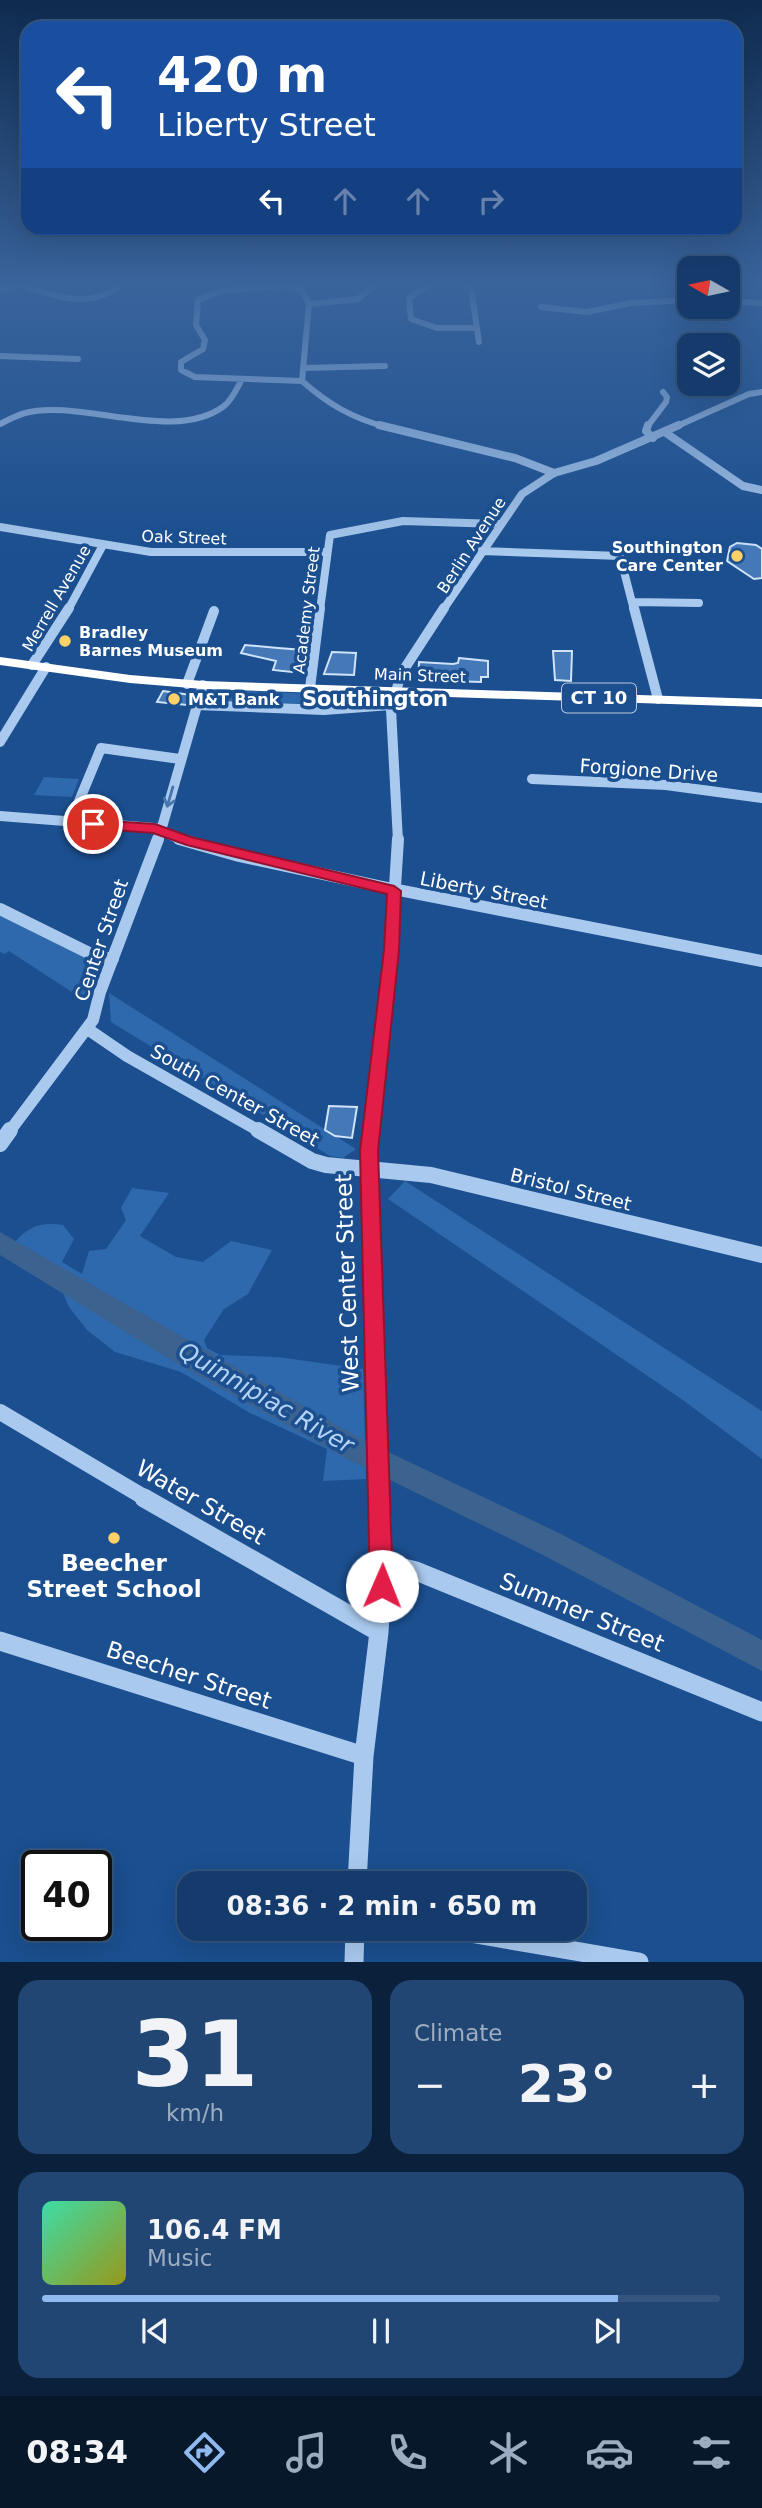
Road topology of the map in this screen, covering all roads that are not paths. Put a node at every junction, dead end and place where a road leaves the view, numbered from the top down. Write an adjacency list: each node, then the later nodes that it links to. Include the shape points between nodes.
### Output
1 (186, 373): 3 (street)
2 (303, 373): 4 (street)
3 (242, 379): 4 (street); 7 (street, via 225,405 203,416 152,420 43,411)
4 (302, 381): 10 (street, via 355,419)
5 (663, 392): 9 (street, via 665,405 646,430)
6 (762, 392): 8 (street, Berlin Avenue)
7 (0, 424)
8 (666, 433): 9 (street, Berlin Avenue); 11 (street, via 743,486)
9 (653, 438): 10 (street, Berlin Avenue)
10 (554, 472): 12 (street, Berlin Avenue, via 522,494)
11 (762, 490)
12 (499, 524): 14 (street, via 403,522); 16 (street, Berlin Avenue)
13 (0, 527): 15 (street, Oak Street)
14 (330, 535): 17 (street, Academy Street)
15 (103, 545): 17 (street, Oak Street, via 151,552); 22 (street, Merrell Avenue)
16 (481, 551): 18 (street, via 620,556); 25 (street, Berlin Avenue, via 401,674)
17 (327, 552): 24 (street, Academy Street)
18 (634, 602): 19 (street); 26 (street)
19 (699, 603)
20 (214, 611): 23 (street, Center Street)
21 (0, 661): 22 (highway, CT 10)
22 (39, 666): 23 (highway, CT 10); 29 (street, Merrell Avenue)
23 (195, 684): 24 (highway, Main Street / CT 10); 28 (street, Center Street)
24 (310, 688): 25 (highway, Main Street / CT 10)
25 (393, 698): 26 (highway, Main Street / CT 10); 28 (street, via 324,710); 36 (street, West Center Street, via 399,818)
26 (658, 699): 27 (highway, Main Street / CT 10)
27 (762, 703)
28 (196, 705): 30 (street, Center Street)
29 (0, 742)
30 (180, 759): 34 (street, via 101,748); 35 (street, Center Street, one-way to 35)
31 (532, 779): 32 (street, Forgione Drive, via 666,785)
32 (762, 798)
33 (0, 816): 34 (street, Liberty Street)
34 (70, 822): 35 (street, Liberty Street)
35 (161, 832): 36 (street, Liberty Street); 38 (street, Center Street)
36 (394, 891): 39 (street, Liberty Street); 42 (street, West Center Street)
37 (0, 909): 38 (street, via 95,956)
38 (113, 959): 40 (street, Center Street)
39 (762, 961)
40 (89, 1030): 41 (street, Center Street); 42 (street, South Center Street, via 312,1161 344,1171)
41 (0, 1144)
42 (370, 1170): 43 (street, Bristol Street, via 430,1175); 45 (street, West Center Street)
43 (762, 1255)
44 (0, 1412): 46 (street, Water Street)
45 (383, 1563): 46 (street, West Center Street); 48 (street, Summer Street, via 416,1571)
46 (379, 1632): 49 (street, West Center Street)
47 (0, 1641): 49 (street, Beecher Street)
48 (762, 1712)
49 (364, 1756): 50 (street, West Center Street)
50 (358, 1871)
51 (355, 1941): 53 (street)
52 (517, 1941): 54 (street)
53 (354, 1962)
54 (639, 1962)

